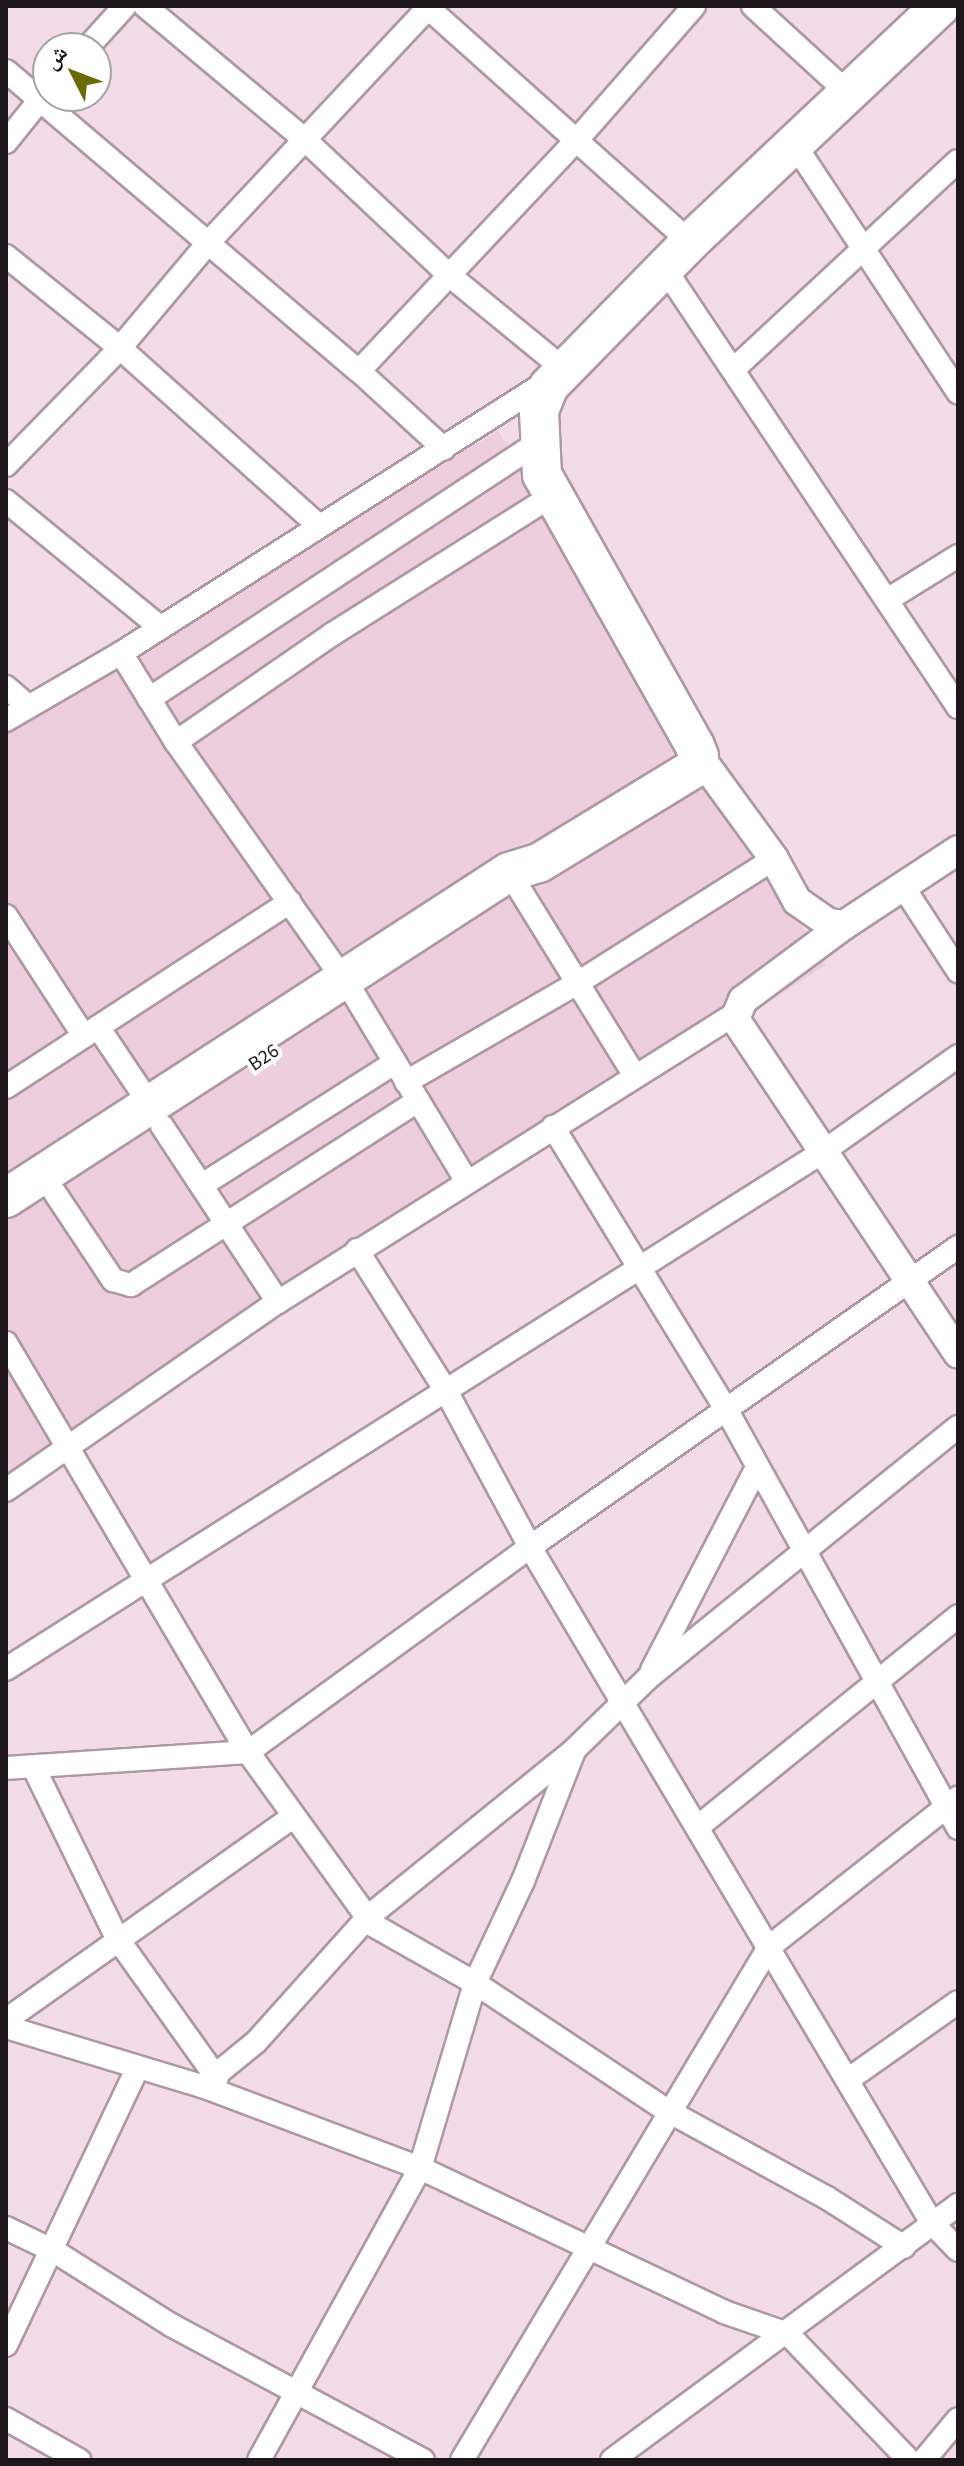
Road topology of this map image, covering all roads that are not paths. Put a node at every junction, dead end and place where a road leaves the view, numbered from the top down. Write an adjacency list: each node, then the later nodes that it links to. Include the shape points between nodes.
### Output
1 (125, 6): 9 (street)
2 (145, 6): 15 (street)
3 (694, 6): 16 (street)
4 (753, 6): 12 (street)
5 (940, 6): 12 (highway)
6 (955, 6): 8 (street)
7 (428, 7): 15 (street); 16 (street)
8 (958, 11)
9 (101, 32)
10 (6, 71): 11 (street)
11 (32, 88)
12 (847, 92): 18 (highway)
13 (32, 109): 17 (street)
14 (62, 112): 20 (street)
15 (304, 139): 20 (street); 24 (street)
16 (576, 141): 23 (street); 24 (street)
17 (6, 142)
18 (793, 142): 21 (street); 23 (highway)
19 (958, 161): 21 (street)
20 (208, 243): 25 (street); 28 (street)
21 (864, 246): 26 (street); 29 (street)
22 (6, 256): 25 (street)
23 (678, 256): 26 (street); 27 (highway)
24 (449, 275): 27 (street); 28 (street)
25 (120, 348): 32 (street); 35 (street)
26 (735, 368): 37 (street)
27 (565, 370): 30 (highway, via 549,386 539,411); 31 (street)
28 (359, 371): 31 (street)
29 (958, 392)
30 (537, 443): 33 (highway); 41 (street)
31 (444, 449): 35 (street)
32 (6, 465)
33 (552, 496): 45 (street, via 331,635); 46 (highway)
34 (6, 501): 38 (street)
35 (318, 525): 38 (street)
36 (958, 556): 37 (street)
37 (887, 600): 43 (street)
38 (161, 628): 39 (street)
39 (121, 653): 41 (street); 42 (street)
40 (6, 687): 42 (street)
41 (149, 699): 45 (street)
42 (28, 706): 44 (street)
43 (958, 707)
44 (6, 720)
45 (176, 742): 51 (street)
46 (699, 756): 48 (street); 49 (highway, B26, via 682,779)
47 (958, 850): 50 (street)
48 (774, 859): 53 (street, via 797,901 815,917); 55 (street)
49 (522, 874): 55 (street); 56 (highway, B26)
50 (902, 885): 53 (street); 54 (street)
51 (290, 902): 56 (street); 58 (street)
52 (6, 916): 58 (street)
53 (844, 925): 57 (street, via 743,1000)
54 (958, 971)
55 (576, 984): 60 (street); 61 (street)
56 (349, 988): 61 (street); 63 (highway, B26)
57 (735, 1014): 60 (street); 65 (street)
58 (91, 1032): 62 (street); 63 (street)
59 (958, 1056): 65 (street)
60 (635, 1076): 64 (street)
61 (406, 1082): 66 (street); 67 (street); 71 (street)
62 (6, 1087)
63 (157, 1116): 67 (street); 68 (highway, B26); 69 (highway, B26)
64 (553, 1127): 66 (street); 74 (street)
65 (824, 1151): 74 (street); 75 (street)
66 (466, 1180): 73 (street)
67 (202, 1185): 71 (street)
68 (55, 1193): 70 (highway, B26); 71 (street, via 121,1286 131,1285)
69 (6, 1198)
70 (6, 1225)
71 (227, 1225): 76 (street)
72 (958, 1247): 75 (street)
73 (357, 1250): 76 (street); 79 (street)
74 (641, 1266): 79 (street); 80 (street)
75 (908, 1280): 78 (street); 80 (street)
76 (278, 1302): 82 (street)
77 (6, 1343): 82 (street)
78 (958, 1354)
79 (445, 1389): 85 (street); 87 (street)
80 (726, 1409): 83 (street); 85 (street)
81 (958, 1427): 86 (street)
82 (69, 1450): 84 (street); 87 (street)
83 (756, 1469): 86 (street); 90 (street)
84 (6, 1490)
85 (530, 1547): 92 (street); 94 (street)
86 (808, 1553): 90 (street); 91 (street)
87 (142, 1581): 89 (street); 94 (street)
88 (958, 1616): 91 (street)
89 (6, 1669)
90 (649, 1677): 92 (street)
91 (877, 1684): 97 (street); 99 (street)
92 (625, 1700): 93 (street); 99 (street)
93 (574, 1750): 101 (street); 104 (street, via 523,1881)
94 (248, 1752): 96 (street); 98 (street)
95 (6, 1768): 96 (street)
96 (34, 1768): 102 (street)
97 (952, 1803): 100 (street); 103 (street)
98 (293, 1817): 101 (street); 102 (street)
99 (699, 1826): 103 (street)
100 (958, 1828)
101 (368, 1917): 104 (street, via 386,1935); 110 (street)
102 (117, 1938): 106 (street); 110 (street)
103 (769, 1947): 109 (street); 111 (street)
104 (475, 1983): 111 (street); 112 (street)
105 (958, 2002): 109 (street)
106 (6, 2020)
107 (6, 2027): 108 (street)
108 (137, 2069): 110 (street); 119 (street)
109 (849, 2079): 114 (street)
110 (209, 2082): 112 (street)
111 (668, 2111): 116 (street, via 827,2198); 117 (street)
112 (420, 2168): 117 (street); 122 (street)
113 (958, 2205): 114 (street)
114 (932, 2223): 116 (street); 118 (street)
115 (6, 2228): 119 (street)
116 (904, 2247): 120 (street)
117 (589, 2249): 120 (street, via 724,2312); 128 (street)
118 (958, 2250)
119 (54, 2251): 121 (street); 122 (street, via 171,2325)
120 (788, 2334): 129 (street); 130 (street)
121 (6, 2345)
122 (294, 2392): 126 (street); 127 (street)
123 (6, 2419): 125 (street)
124 (955, 2427): 131 (street)
125 (79, 2460)
126 (259, 2460)
127 (423, 2460)
128 (462, 2460)
129 (612, 2460)
130 (909, 2460)
131 (924, 2460)

